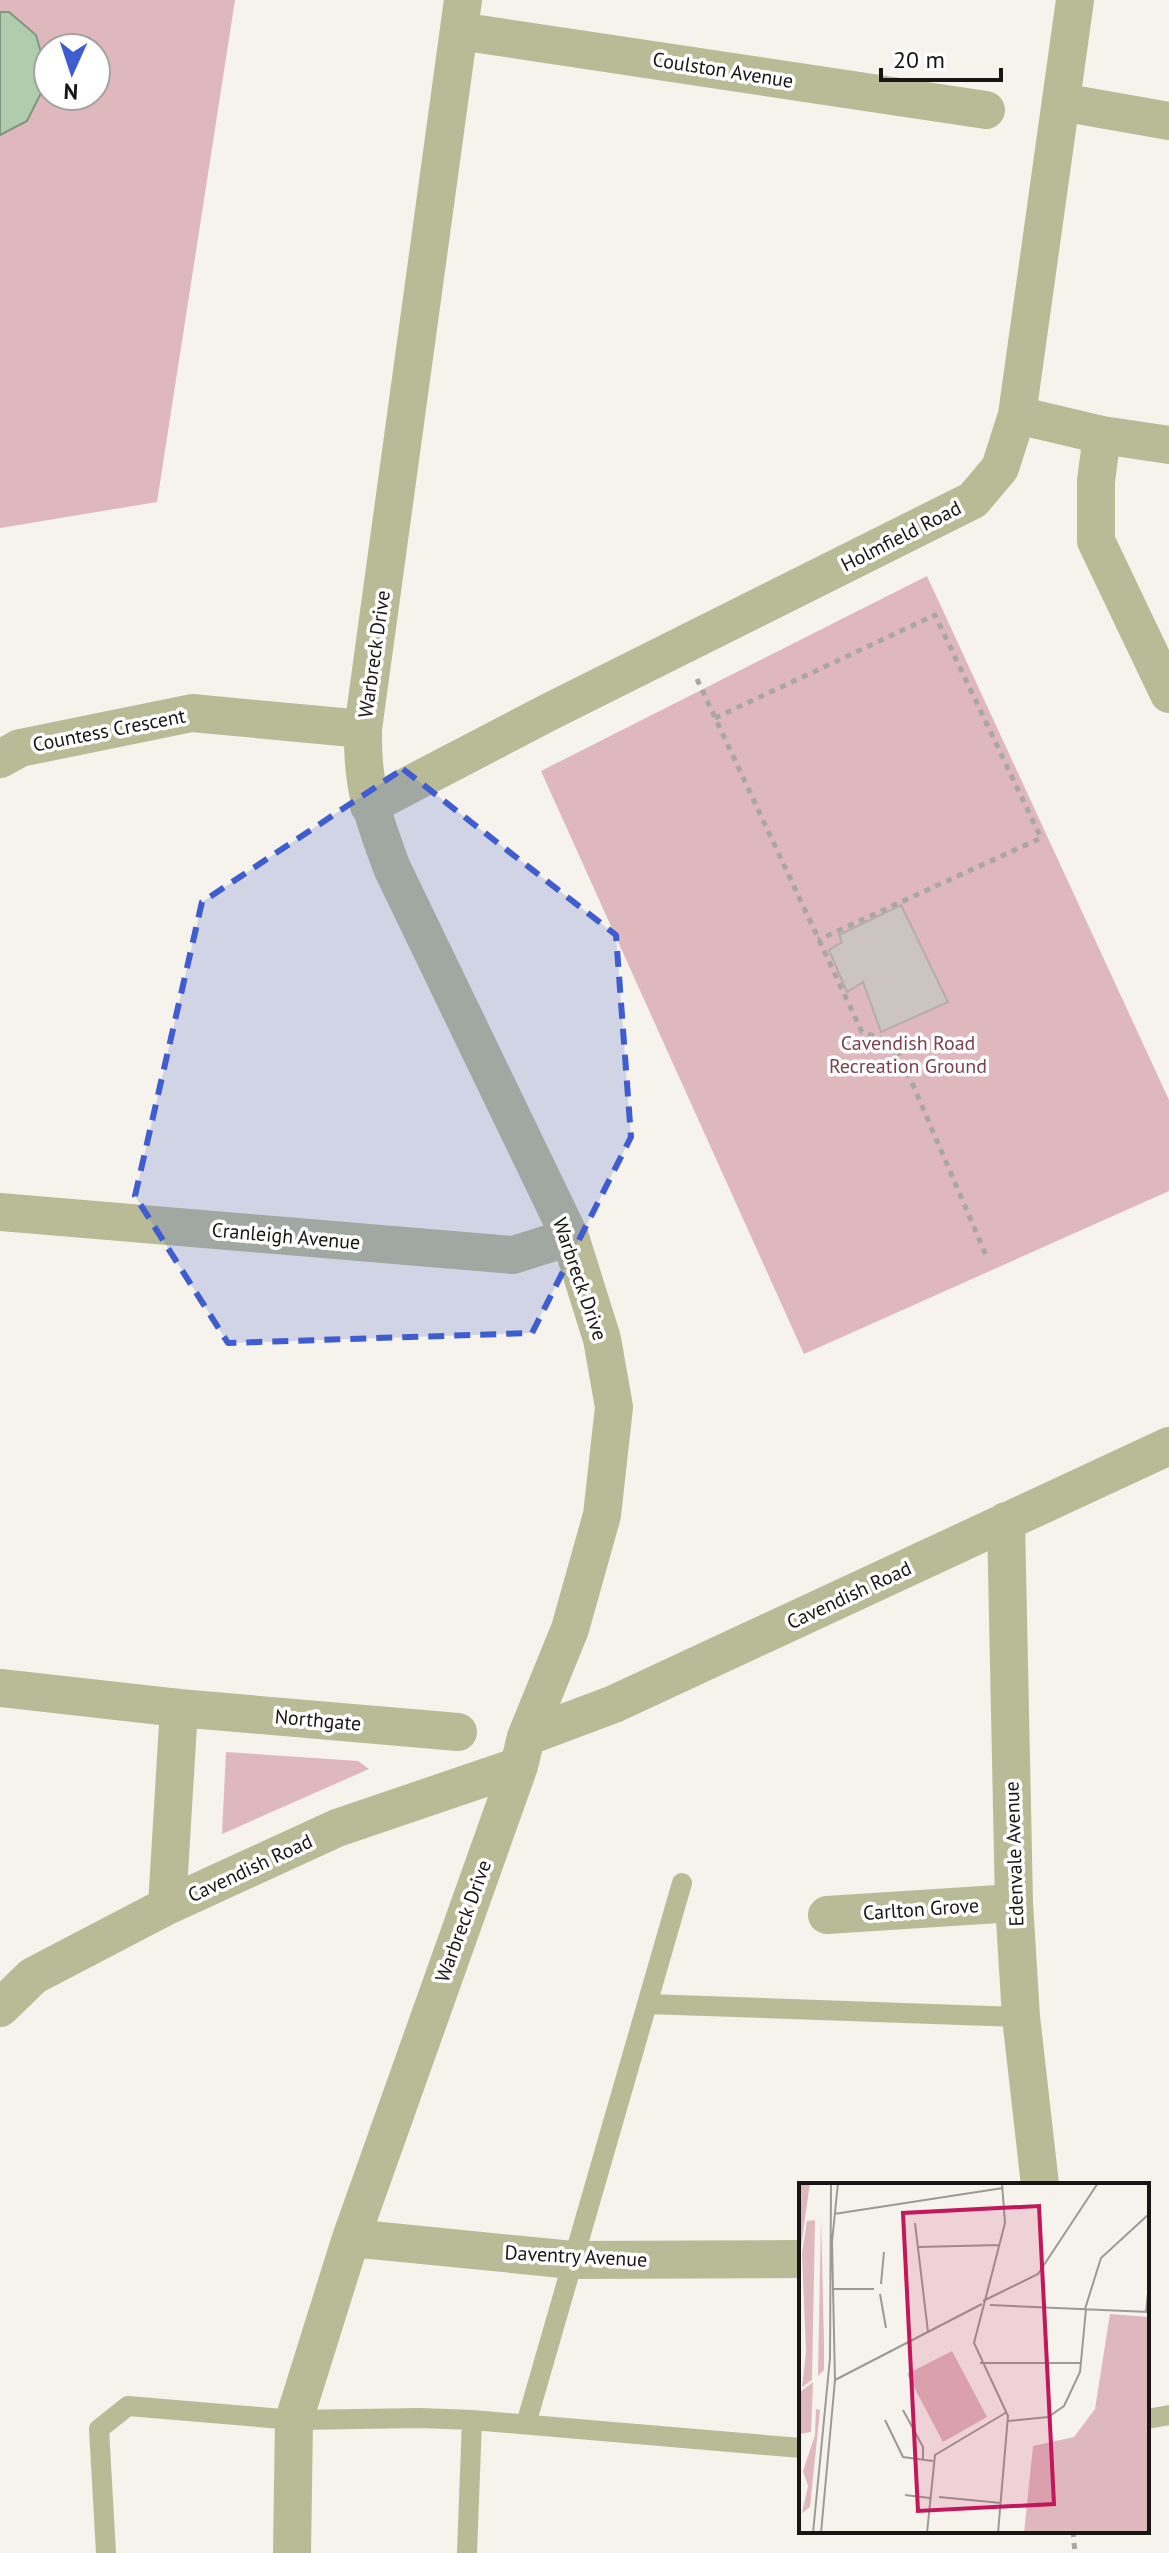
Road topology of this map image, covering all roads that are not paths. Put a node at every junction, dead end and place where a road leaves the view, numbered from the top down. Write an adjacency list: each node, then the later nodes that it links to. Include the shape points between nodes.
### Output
1 (1075, 0): 3 (street, Holmfield Road)
2 (461, 15): 4 (street, Coulston Avenue); 10 (street, Warbreck Drive)
3 (1061, 102): 5 (street); 6 (street, Holmfield Road)
4 (986, 110)
5 (1169, 121)
6 (1017, 415): 7 (street); 12 (street, Holmfield Road, via 1000,468 973,500)
7 (1102, 435): 8 (street); 9 (street, via 1096,541)
8 (1169, 445)
9 (1169, 694)
10 (363, 729): 11 (street, Countess Crescent, via 192,713 20,748); 12 (street, Warbreck Drive)
11 (0, 759)
12 (369, 806): 14 (street, Warbreck Drive, via 398,882)
13 (0, 1212): 14 (street, Cranleigh Avenue, via 513,1255)
14 (570, 1237): 20 (street, Warbreck Drive, via 602,1339 614,1407 602,1515 570,1629)
15 (1169, 1446): 16 (street, Cavendish Road)
16 (1006, 1521): 20 (street, Cavendish Road); 22 (street, Edenvale Avenue)
17 (0, 1688): 18 (street, Northgate)
18 (179, 1708): 19 (street, Northgate); 23 (street)
19 (458, 1732)
20 (523, 1751): 23 (street, Cavendish Road); 29 (street, Warbreck Drive)
21 (682, 1883): 25 (lane)
22 (1014, 1903): 24 (street, Carlton Grove); 27 (street, Edenvale Avenue)
23 (167, 1906): 26 (street, Cavendish Road, via 33,1976)
24 (827, 1915)
25 (647, 2004): 27 (lane); 31 (lane)
26 (0, 2008)
27 (1021, 2017): 28 (street, Edenvale Avenue)
28 (1040, 2183)
29 (351, 2238): 31 (street, Daventry Avenue); 34 (street, Warbreck Drive)
30 (799, 2259): 31 (street, Daventry Avenue)
31 (573, 2260): 36 (lane)
32 (1169, 2415): 33 (lane)
33 (1149, 2419)
34 (294, 2420): 35 (lane); 38 (lane, via 128,2406 99,2429); 39 (street, Warbreck Drive)
35 (472, 2420): 36 (lane); 40 (lane)
36 (526, 2424): 37 (lane)
37 (799, 2448)
38 (106, 2553)
39 (292, 2553)
40 (467, 2553)

